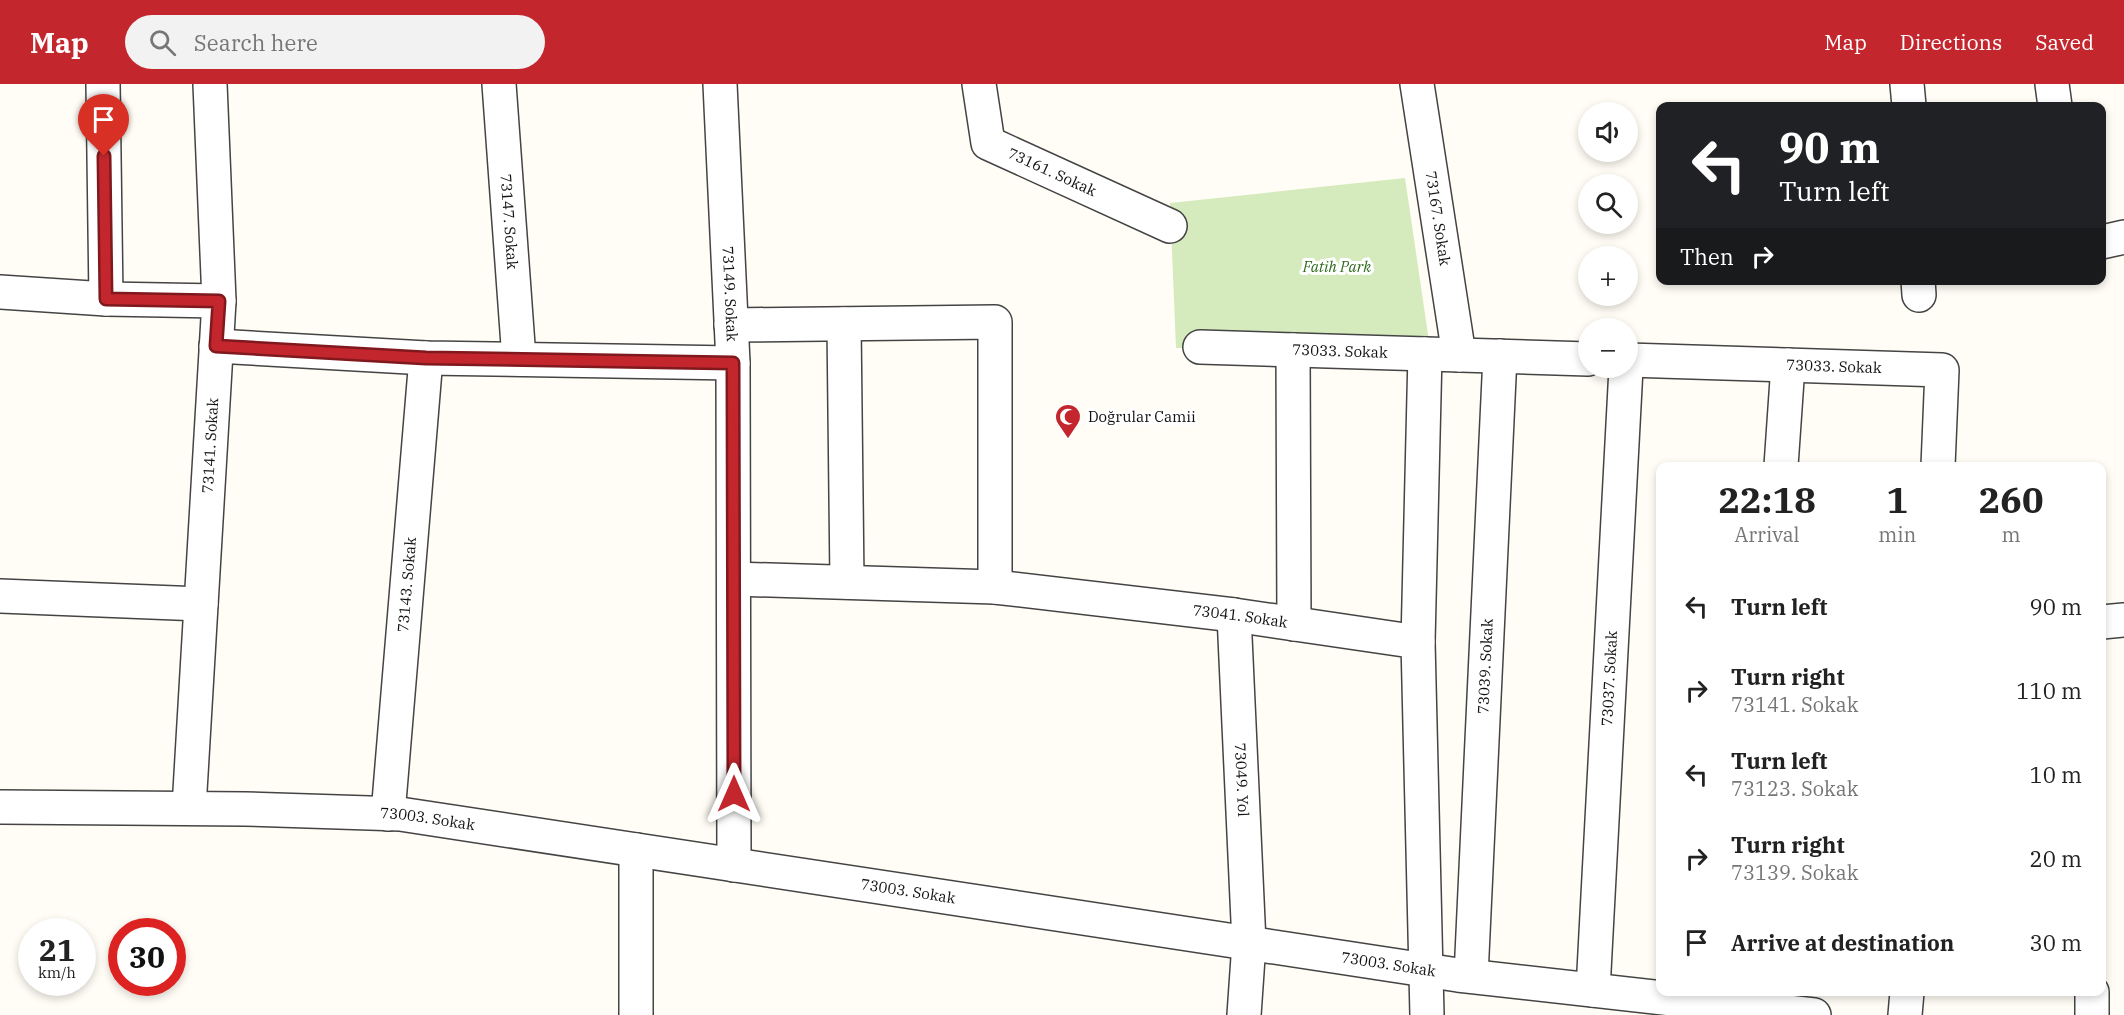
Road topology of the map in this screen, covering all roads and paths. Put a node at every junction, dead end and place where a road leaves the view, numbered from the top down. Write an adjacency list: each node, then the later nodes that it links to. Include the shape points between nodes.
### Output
1 (103, 84): 15 (street)
2 (210, 84): 16 (street, 73141. Sokak)
3 (499, 84): 26 (street, 73147. Sokak)
4 (720, 84): 18 (street, 73149. Sokak)
5 (979, 84): 11 (street, 73161. Sokak, via 988,143)
6 (1417, 84): 23 (street, 73167. Sokak)
7 (1907, 84): 9 (street)
8 (2052, 84): 10 (street)
9 (1908, 102)
10 (2054, 102)
11 (1170, 226)
12 (2124, 237): 13 (street)
13 (2106, 241)
14 (0, 292): 15 (street)
15 (106, 299): 16 (street)
16 (219, 301): 19 (street, 73141. Sokak)
17 (844, 324): 18 (street); 35 (street); 36 (street, via 995,322)
18 (731, 325): 29 (street, 73149. Sokak)
19 (216, 346): 25 (street); 38 (street, 73141. Sokak)
20 (1200, 347): 21 (street, 73033. Sokak)
21 (1293, 350): 22 (street, 73033. Sokak); 42 (street)
22 (1425, 354): 23 (street, 73033. Sokak); 43 (street)
23 (1459, 355): 24 (street, 73033. Sokak)
24 (1500, 356): 27 (street, 73033. Sokak); 51 (street, 73039. Sokak)
25 (426, 358): 26 (street); 46 (street, 73143. Sokak)
26 (519, 359): 29 (street)
27 (1578, 359)
28 (1638, 360): 30 (street, 73033. Sokak)
29 (733, 363): 34 (street, 73149. Sokak)
30 (1788, 365): 32 (street); 33 (street, 73033. Sokak, via 1942,370)
31 (1625, 378): 52 (street, 73037. Sokak)
32 (1781, 462)
33 (1938, 462)
34 (734, 579): 35 (street, 73041. Sokak); 48 (street, 73149. Sokak)
35 (847, 582): 36 (street, 73041. Sokak)
36 (995, 587): 39 (street, 73041. Sokak)
37 (0, 596): 38 (street)
38 (201, 604): 45 (street, 73141. Sokak)
39 (1234, 615): 42 (street, 73041. Sokak); 49 (street, 73049. Yol)
40 (2124, 620): 41 (street)
41 (2106, 622)
42 (1294, 624): 43 (street, 73041. Sokak)
43 (1418, 642): 50 (street)
44 (0, 807): 45 (street, 73003. Sokak)
45 (189, 808): 46 (street, 73003. Sokak)
46 (388, 814): 47 (street, 73003. Sokak)
47 (636, 850): 48 (street, 73003. Sokak); 58 (street)
48 (735, 865): 49 (street, 73003. Sokak)
49 (1250, 943): 50 (street, 73003. Sokak); 59 (street, 73049. Yol)
50 (1427, 970): 51 (street, 73003. Sokak); 60 (street)
51 (1471, 976): 52 (street, 73003. Sokak)
52 (1593, 990): 53 (street, 73003. Sokak)
53 (1656, 994)
54 (1694, 996): 57 (street, 73003. Sokak)
55 (1907, 996): 62 (street)
56 (2092, 996): 63 (street)
57 (1744, 999): 61 (street, 73003. Sokak)
58 (636, 1015)
59 (1244, 1015)
60 (1427, 1015)
61 (1814, 1015)
62 (1905, 1015)
63 (2092, 1015)

